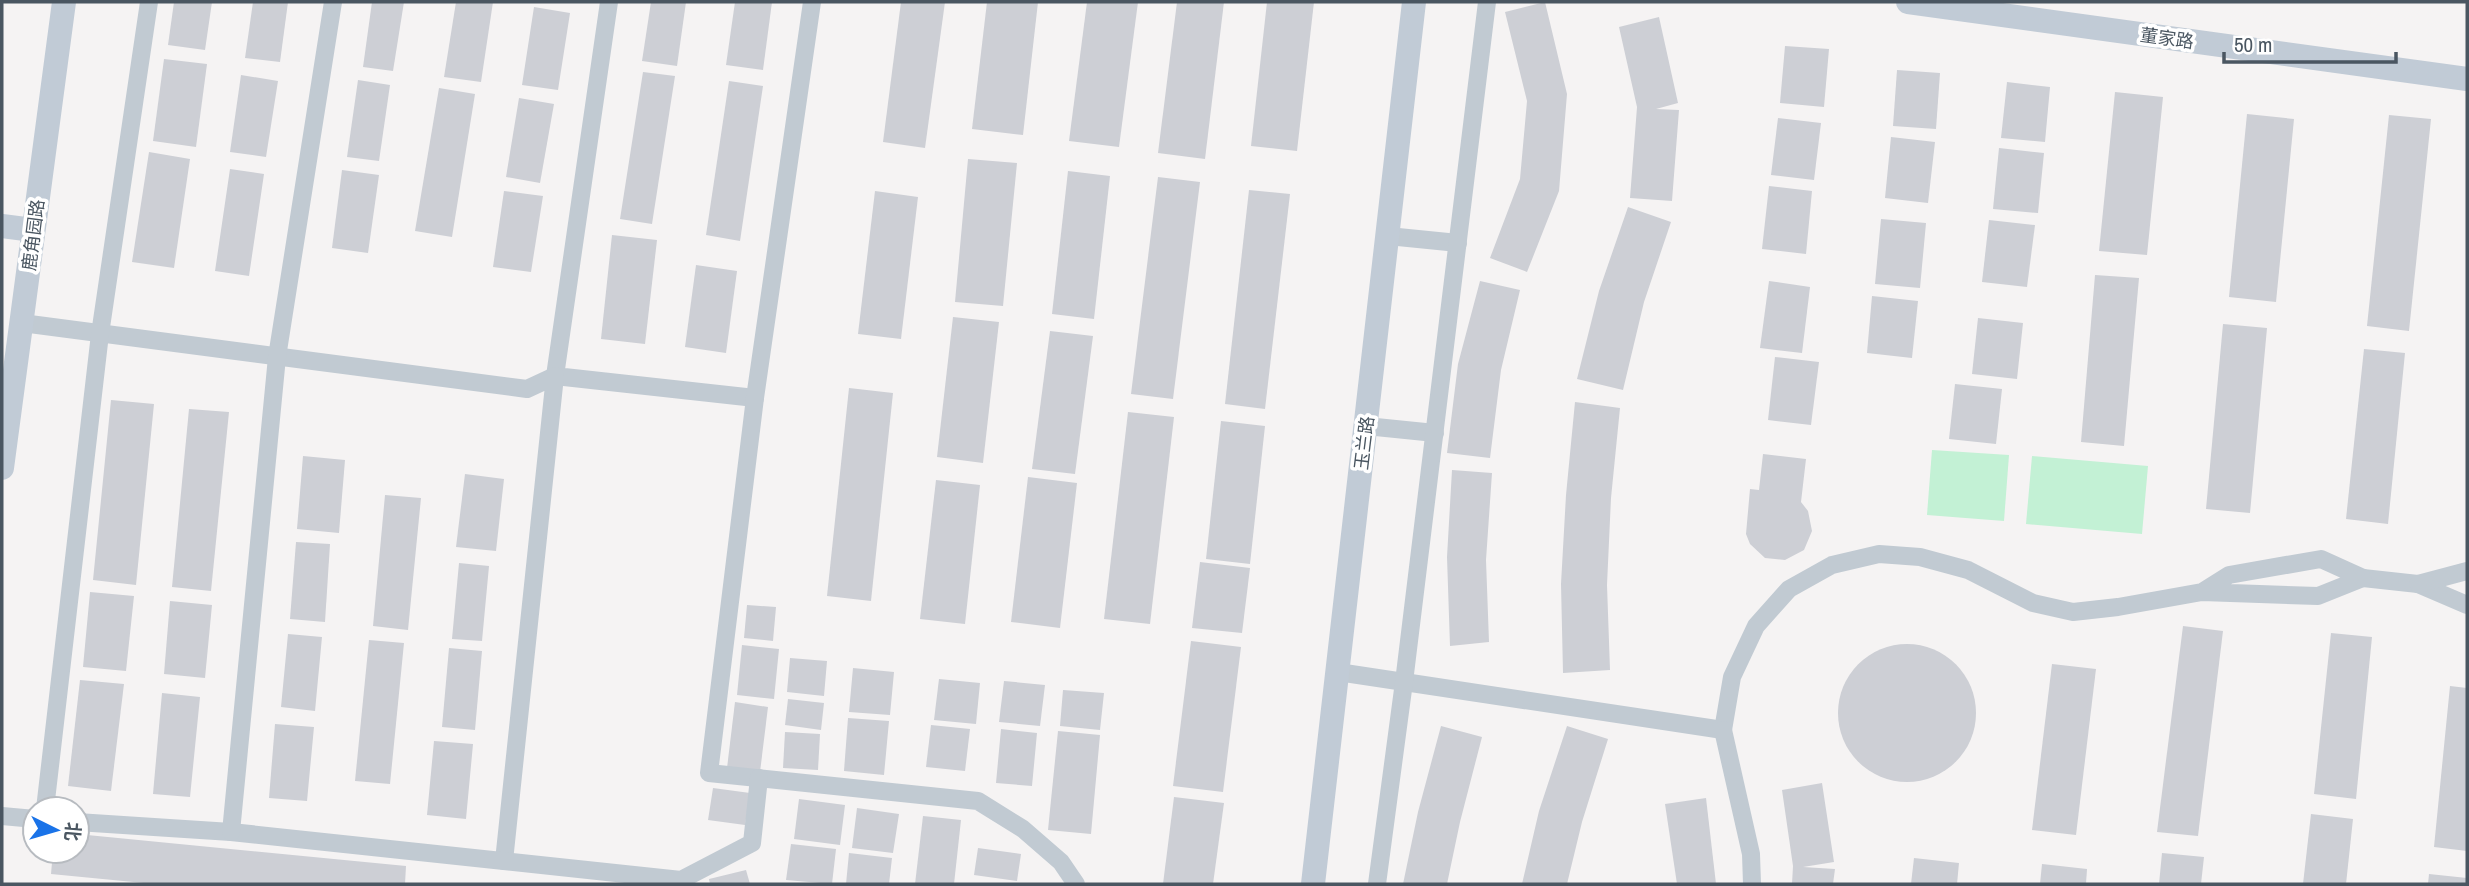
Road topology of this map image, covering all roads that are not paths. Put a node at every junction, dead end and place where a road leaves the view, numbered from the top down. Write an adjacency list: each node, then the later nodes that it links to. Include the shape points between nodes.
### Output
1 (64, 2): 11 (street, 鹿角园路)
2 (149, 2): 15 (street)
3 (333, 2): 16 (street)
4 (609, 2): 17 (street)
5 (812, 2): 18 (street)
6 (1414, 2): 12 (street, 玉兰路)
7 (1487, 2): 13 (street)
8 (1908, 2): 9 (street, 董家路)
9 (2467, 79)
10 (2, 226): 11 (street)
11 (33, 230): 14 (street, 鹿角园路)
12 (1388, 236): 13 (street); 19 (street, 玉兰路)
13 (1458, 243): 20 (street)
14 (22, 323): 15 (street); 21 (street, 鹿角园路)
15 (100, 334): 16 (street); 31 (street)
16 (278, 357): 17 (street, via 527,389); 35 (street)
17 (555, 376): 18 (street); 36 (street)
18 (755, 398): 30 (street, via 709,773)
19 (1366, 426): 20 (street); 27 (street, 玉兰路)
20 (1434, 433): 28 (street)
21 (2, 468)
22 (2467, 571): 24 (street)
23 (2363, 578): 24 (street); 25 (street, via 2318,596); 25 (street, via 2321,559 2229,575)
24 (2418, 584): 26 (street)
25 (2202, 592): 29 (street, via 2073,612 2033,603 1968,570 1920,557 1879,554 1832,565 1789,589 1756,626 1732,677)
26 (2467, 605)
27 (1338, 672): 28 (street); 38 (street, 玉兰路)
28 (1404, 682): 29 (street); 39 (street)
29 (1723, 730): 40 (street, via 1751,854)
30 (759, 778): 36 (street, via 752,843 681,880); 37 (street, via 978,801 1023,829 1061,862)
31 (47, 795)
32 (2, 816): 33 (street)
33 (21, 818)
34 (91, 823): 35 (street)
35 (231, 832): 36 (street)
36 (504, 861)
37 (1076, 884)
38 (1313, 884)
39 (1377, 884)
40 (1752, 884)

